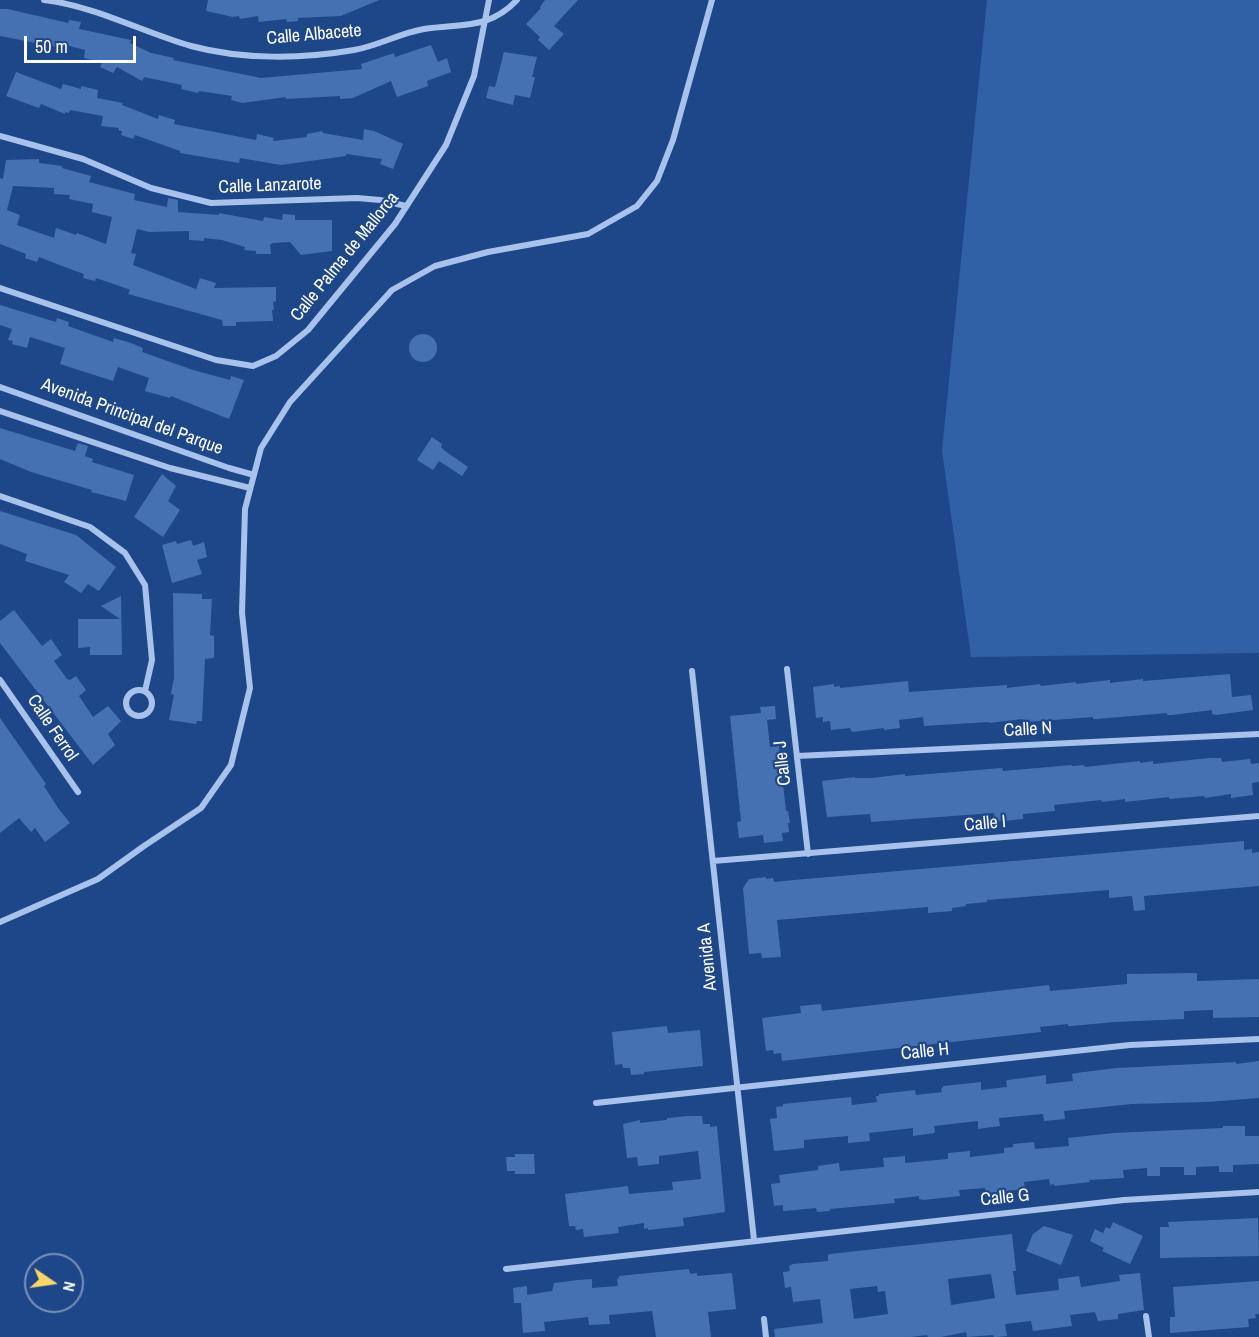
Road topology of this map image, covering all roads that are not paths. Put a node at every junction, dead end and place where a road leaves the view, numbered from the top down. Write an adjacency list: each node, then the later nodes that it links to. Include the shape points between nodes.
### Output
1 (44, 0): 5 (street, Calle Albacete, via 70,3 192,46 234,54 287,57 356,50 422,29)
2 (489, 0): 5 (street, Calle Palma de Mallorca)
3 (517, 0): 5 (street)
4 (712, 0): 11 (street, via 672,140 657,181 638,206 588,234 435,266 392,290 290,402 261,448)
5 (485, 23): 7 (street, Calle Palma de Mallorca, via 474,76 446,145)
6 (0, 136): 7 (street, Calle Lanzarote, via 83,159 151,188 211,203 357,198)
7 (406, 206): 8 (street, Calle Palma de Mallorca, via 308,330 276,356 253,366 216,360)
8 (0, 288)
9 (0, 387): 11 (street, Avenida Principal del Parque)
10 (0, 411): 12 (street, Avenida Principal del Parque, via 170,468)
11 (254, 475): 12 (street)
12 (250, 488): 24 (street, via 245,509 242,612 250,688 231,765 201,808 98,879)
13 (0, 496): 17 (street, via 90,527 125,553 145,585 152,660)
14 (788, 669): 19 (street, Calle J)
15 (692, 671): 23 (street, Avenida A)
16 (0, 680): 20 (street, Calle Ferrol)
17 (145, 691): 17 (street, via 135,690 127,697 126,707 133,714 143,715 150,709 151,699)
18 (1259, 734): 19 (street, Calle N)
19 (797, 756): 22 (street, Calle J)
20 (78, 792)
21 (1259, 816): 22 (street, Calle I)
22 (808, 854): 23 (street, Calle I)
23 (713, 861): 26 (street, Avenida A)
24 (0, 922)
25 (1259, 1038): 26 (street, Calle H, via 1130,1045)
26 (737, 1088): 27 (street, Calle H); 29 (street, Avenida A)
27 (596, 1103)
28 (1259, 1192): 29 (street, Calle G, via 1124,1200)
29 (754, 1240): 30 (street, Calle G)
30 (506, 1269)
31 (1146, 1316): 34 (street)
32 (764, 1319): 33 (street)
33 (766, 1337)
34 (1149, 1337)

